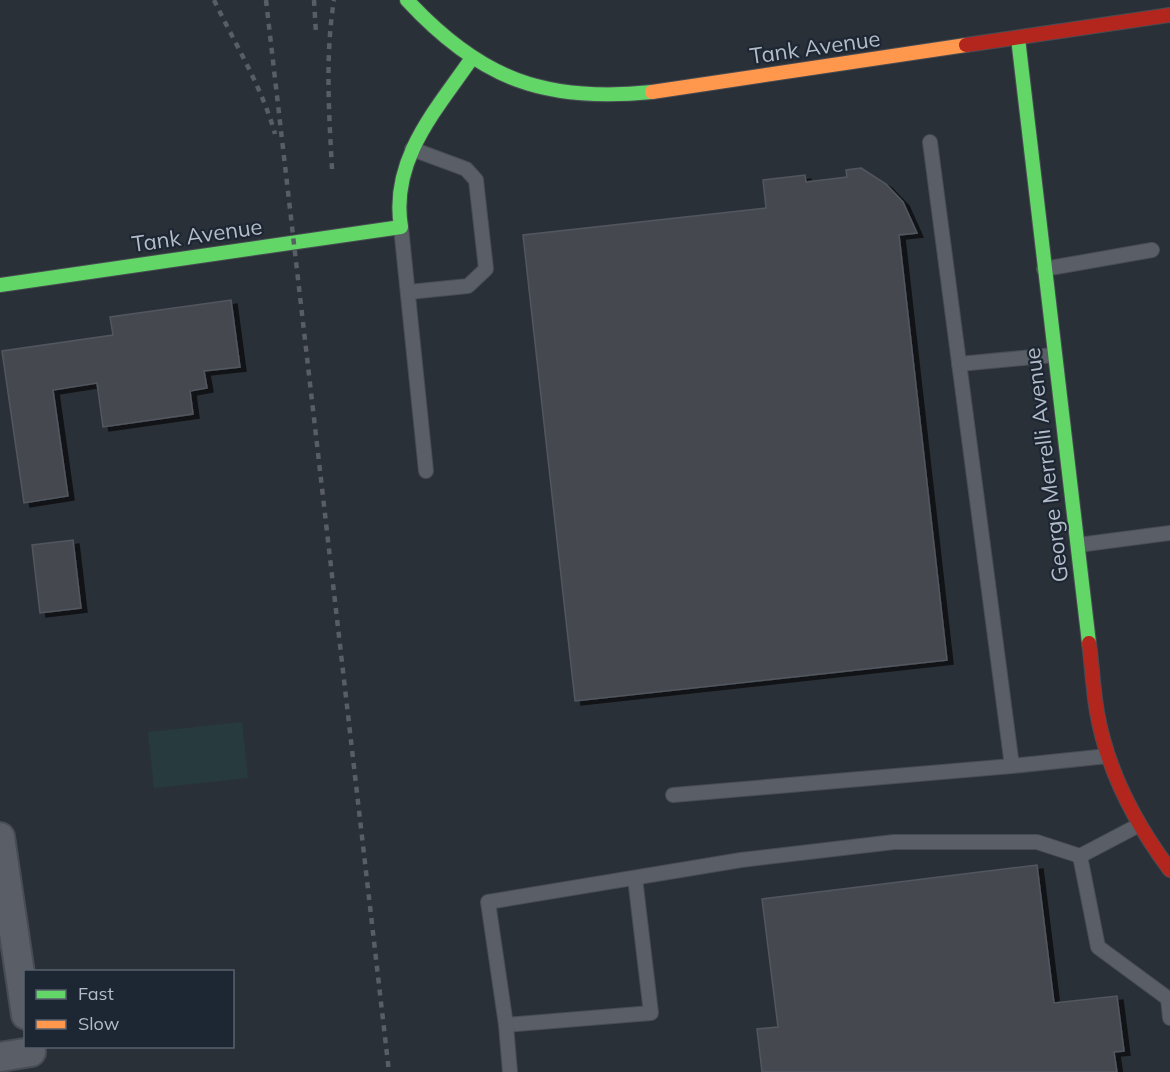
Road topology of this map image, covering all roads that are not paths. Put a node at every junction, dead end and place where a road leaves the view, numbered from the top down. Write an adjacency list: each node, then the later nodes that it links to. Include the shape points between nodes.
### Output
1 (407, 0): 4 (street, Tank Avenue)
2 (1170, 15): 3 (street, Tank Avenue)
3 (1018, 38): 4 (street, Tank Avenue, via 624,95 583,95 542,88); 9 (street, George Merrelli Avenue)
4 (471, 58): 6 (street)
5 (930, 142): 13 (lane)
6 (412, 149): 7 (street, via 400,184); 11 (lane, via 466,169 476,180 486,269 468,286)
7 (401, 227): 10 (street, Tank Avenue); 11 (lane)
8 (1152, 250): 9 (lane)
9 (1044, 269): 12 (street, George Merrelli Avenue)
10 (0, 285)
11 (409, 292): 14 (lane)
12 (1054, 355): 13 (lane); 16 (street, George Merrelli Avenue)
13 (959, 364): 18 (lane)
14 (426, 471)
15 (1170, 533): 16 (lane)
16 (1076, 545): 17 (street, George Merrelli Avenue, via 1092,682)
17 (1108, 756): 18 (lane); 20 (street, George Merrelli Avenue)
18 (1012, 766): 19 (lane)
19 (673, 795)
20 (1138, 825): 22 (lane); 23 (street, George Merrelli Avenue)
21 (0, 837): 26 (street)
22 (1080, 856): 24 (lane, via 1037,842 894,842 741,860); 25 (lane, via 1098,947)
23 (1170, 870)
24 (635, 878): 28 (lane, via 488,902); 28 (lane, via 651,1013)
25 (1169, 999): 27 (lane)
26 (24, 1001)
27 (1170, 1018)
28 (506, 1025): 31 (lane)
29 (0, 1057): 30 (street)
30 (32, 1057)
31 (510, 1072)

